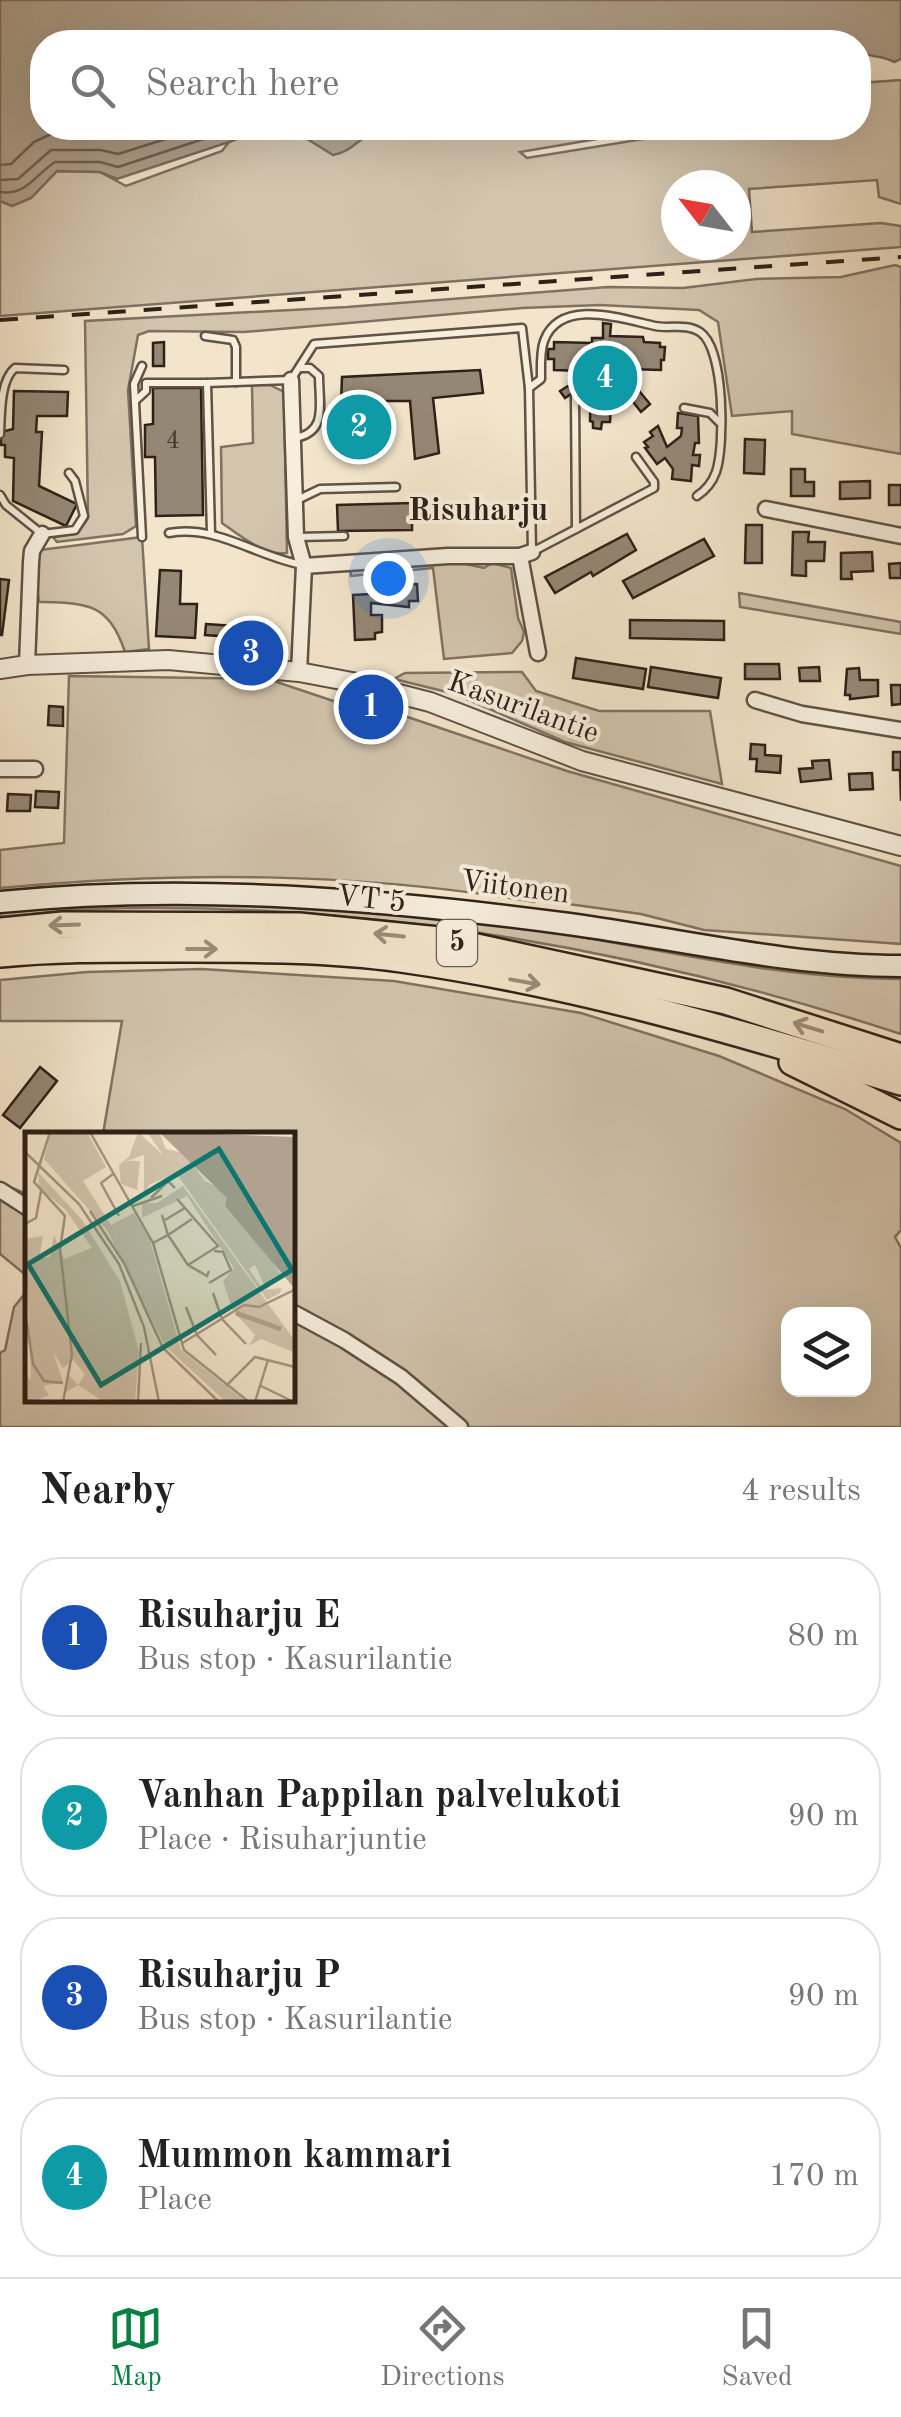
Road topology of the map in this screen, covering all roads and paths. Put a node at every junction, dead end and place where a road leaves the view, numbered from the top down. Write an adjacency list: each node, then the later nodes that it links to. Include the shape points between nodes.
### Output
1 (205, 336): 6 (lane, via 233,340)
2 (142, 366): 9 (lane)
3 (64, 370): 12 (lane, via 10,370)
4 (295, 374): 6 (lane); 7 (lane, via 314,344 522,328); 13 (street); 13 (lane, via 310,368 319,376 318,425 309,436)
5 (208, 382): 6 (lane); 9 (lane, via 146,383); 24 (lane)
6 (236, 382)
7 (530, 388): 11 (lane, via 541,379 545,337 563,320 590,314 687,327 701,332 715,356); 29 (lane)
8 (575, 397): 21 (lane)
9 (134, 401): 27 (lane)
10 (684, 408): 11 (lane, via 710,413)
11 (720, 423): 18 (lane, via 717,469)
12 (0, 434)
13 (294, 438): 19 (street)
14 (636, 457): 21 (lane, via 654,488)
15 (68, 473): 23 (lane, via 82,504 80,527)
16 (396, 487): 19 (lane, via 320,488)
17 (0, 495): 23 (lane)
18 (697, 496)
19 (294, 501): 28 (street)
20 (766, 508): 26 (street)
21 (576, 529): 29 (lane)
22 (168, 533): 24 (lane)
23 (42, 534): 32 (street, via 32,551)
24 (211, 534): 30 (lane)
25 (344, 536): 28 (lane)
26 (901, 536)
27 (142, 537)
28 (296, 537): 30 (street)
29 (526, 554): 30 (street); 31 (street)
30 (304, 566): 34 (street)
31 (538, 653)
32 (27, 665): 33 (street, Kasurilantie); 34 (street, Kasurilantie, via 137,659)
33 (0, 670)
34 (299, 672): 39 (street, Kasurilantie, via 430,702 582,761)
35 (755, 700): 36 (street)
36 (901, 730)
37 (0, 769): 38 (street)
38 (35, 769)
39 (901, 846)
40 (0, 902): 43 (main road, Viitonen, via 174,894 398,905 851,966)
41 (0, 931): 45 (highway, VT 5 / 5, one-way to 41, via 726,1001 449,941 299,926 62,924)
42 (0, 954): 44 (highway, VT 5 / 5, one-way to 44, via 261,948 400,959)
43 (901, 966)
44 (700, 1022): 46 (highway, VT 5 / 5); 47 (highway)
45 (901, 1057)
46 (901, 1082)
47 (901, 1116)
48 (0, 1190): 49 (street)
49 (25, 1206)
50 (295, 1314): 51 (street, via 400,1377)
51 (460, 1427)

